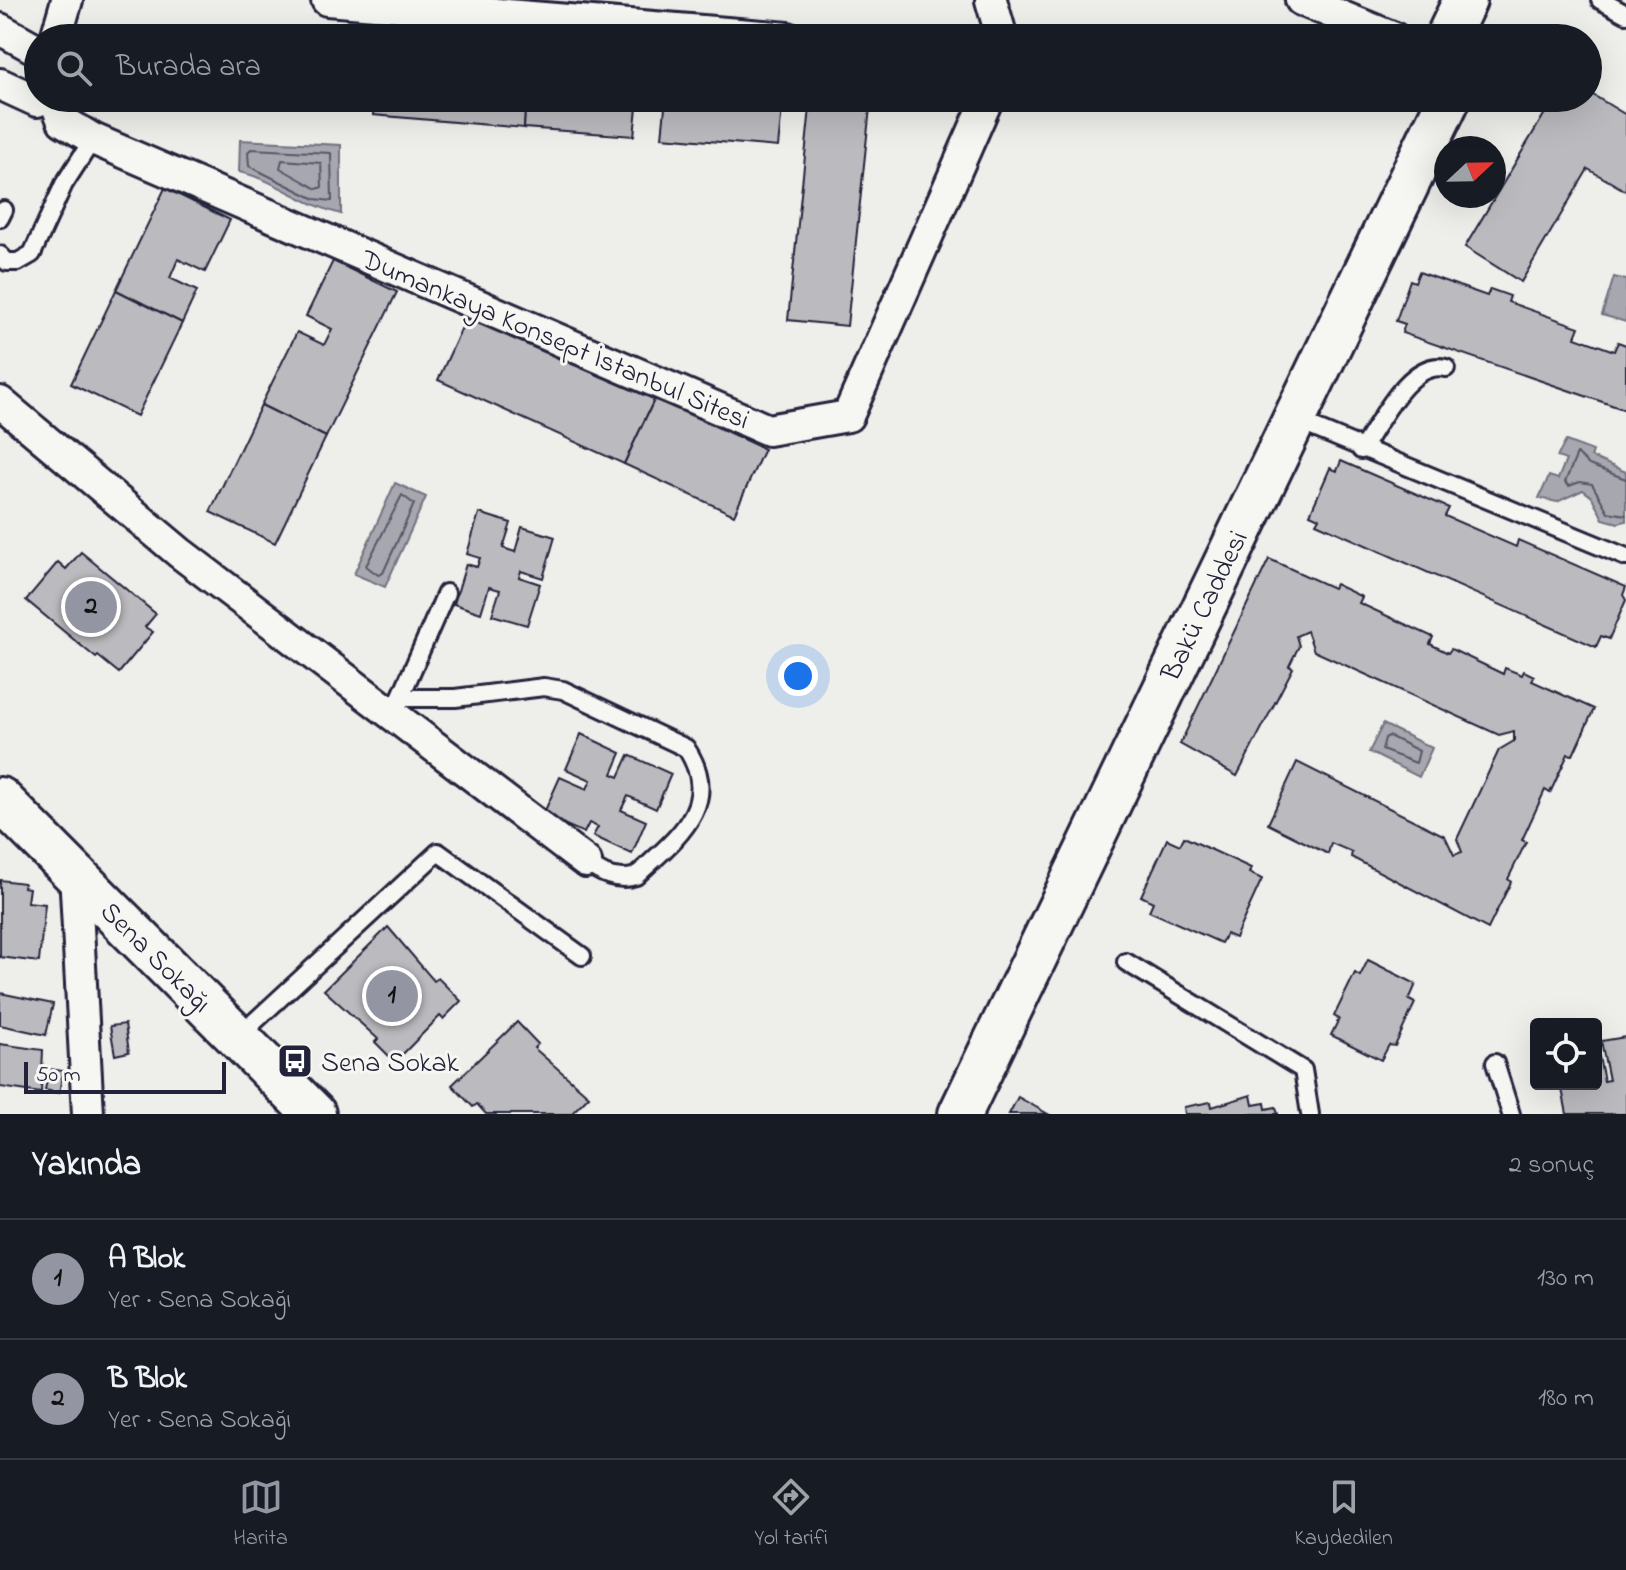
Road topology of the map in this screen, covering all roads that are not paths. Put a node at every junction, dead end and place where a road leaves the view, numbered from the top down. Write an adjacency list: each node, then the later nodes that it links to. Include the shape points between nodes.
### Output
1 (67, 0): 9 (street)
2 (327, 0): 10 (street)
3 (991, 0): 11 (street)
4 (1301, 0): 12 (street)
5 (1465, 0): 13 (main road)
6 (1496, 0): 14 (main road)
7 (1600, 0): 8 (lane)
8 (1626, 14)
9 (60, 24)
10 (618, 24)
11 (998, 24)
12 (1360, 24)
13 (1454, 24)
14 (1485, 24)
15 (0, 29): 16 (street)
16 (24, 42)
17 (0, 84): 18 (street)
18 (24, 95)
19 (59, 112): 23 (street, Dumankaya Konsept İstanbul Sitesi, via 63,121)
20 (982, 112): 23 (street, Dumankaya Konsept İstanbul Sitesi, via 848,416 768,430)
21 (1411, 112): 41 (main road, Bakü Caddesi)
22 (1442, 112): 27 (main road, Bakü Caddesi)
23 (93, 139): 24 (lane, via 64,184 32,254 18,262)
24 (0, 255)
25 (1446, 368): 28 (lane, via 1428,367 1413,375)
26 (0, 402): 31 (street, via 180,553)
27 (1294, 420): 28 (lane); 42 (main road, Bakü Caddesi)
28 (1361, 450): 29 (lane)
29 (1626, 557)
30 (446, 593): 31 (lane)
31 (397, 706): 33 (street); 33 (lane, via 544,687 563,690 686,748 701,791 687,828 636,876 625,879 597,872)
32 (0, 799): 34 (main road, Sena Sokağı)
33 (586, 862)
34 (75, 872): 37 (main road, Sena Sokağı); 39 (street)
35 (582, 956): 37 (lane, via 438,852)
36 (1126, 962): 43 (lane, via 1303,1070)
37 (238, 1037): 40 (main road, Sena Sokağı)
38 (1495, 1063): 44 (lane)
39 (88, 1114)
40 (314, 1114)
41 (935, 1114)
42 (960, 1114)
43 (1310, 1114)
44 (1511, 1114)

